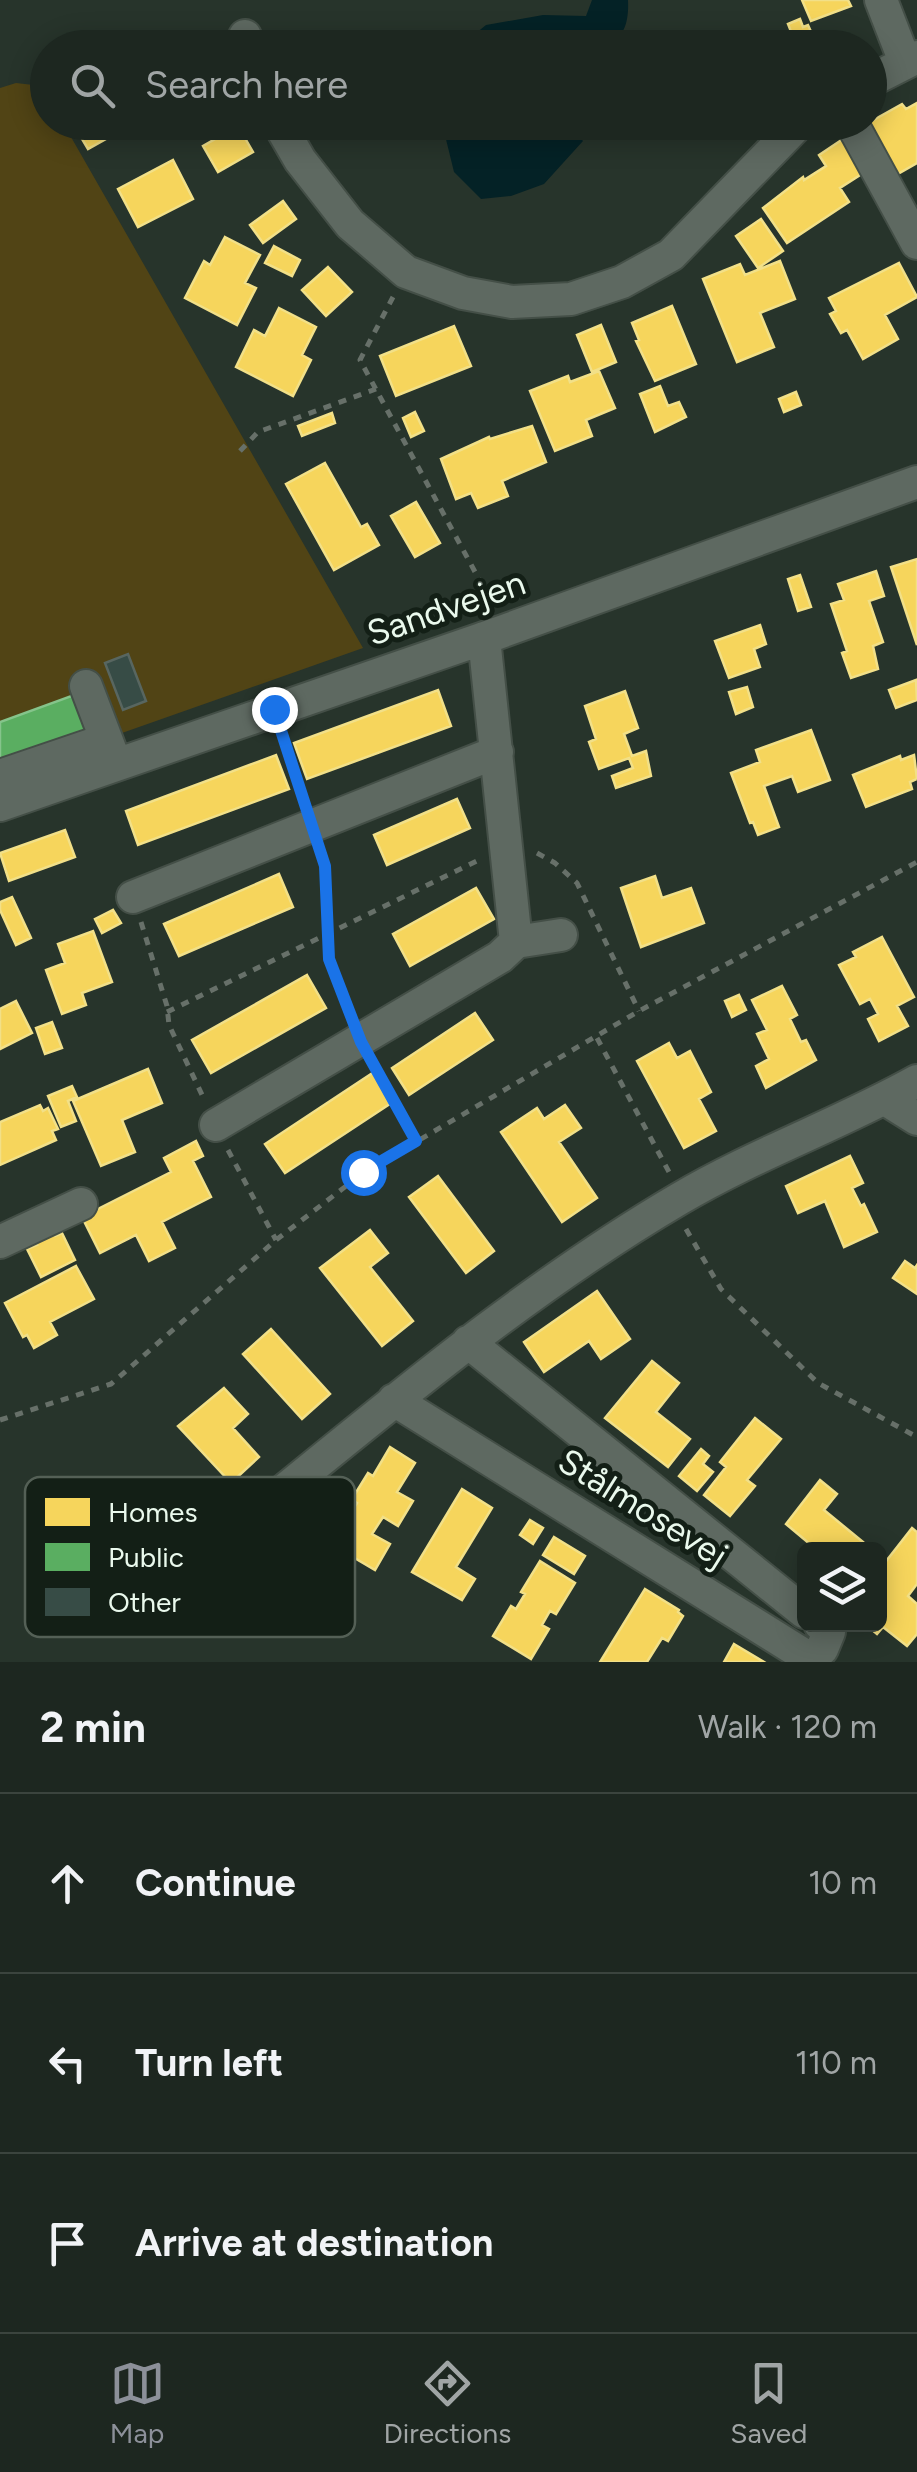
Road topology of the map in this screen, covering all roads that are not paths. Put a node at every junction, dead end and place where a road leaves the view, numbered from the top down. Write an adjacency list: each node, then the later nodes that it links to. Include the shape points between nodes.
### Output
1 (881, 0): 2 (street)
2 (911, 59): 3 (street)
3 (887, 72)
4 (288, 140): 5 (street, via 350,224 406,272 512,302 571,299 671,255)
5 (783, 140)
6 (862, 140): 7 (street)
7 (917, 243)
8 (917, 482): 9 (street, Sandvejen)
9 (494, 634): 11 (street); 12 (street, Sandvejen, via 274,709)
10 (86, 686): 12 (street)
11 (497, 752): 15 (street); 17 (street)
12 (111, 753): 13 (street); 14 (street, Sandvejen)
13 (0, 776)
14 (0, 805)
15 (133, 897)
16 (561, 935): 17 (street)
17 (516, 942): 21 (street)
18 (917, 1082): 19 (street)
19 (885, 1099): 20 (street); 24 (street, via 682,1197)
20 (917, 1120)
21 (216, 1125)
22 (82, 1204): 23 (street)
23 (0, 1242)
24 (468, 1342): 25 (street); 27 (street, Stålmosevej)
25 (394, 1400): 26 (street); 28 (street, Stålmosevej, via 809,1658)
26 (300, 1477)
27 (797, 1606)
28 (829, 1632)

